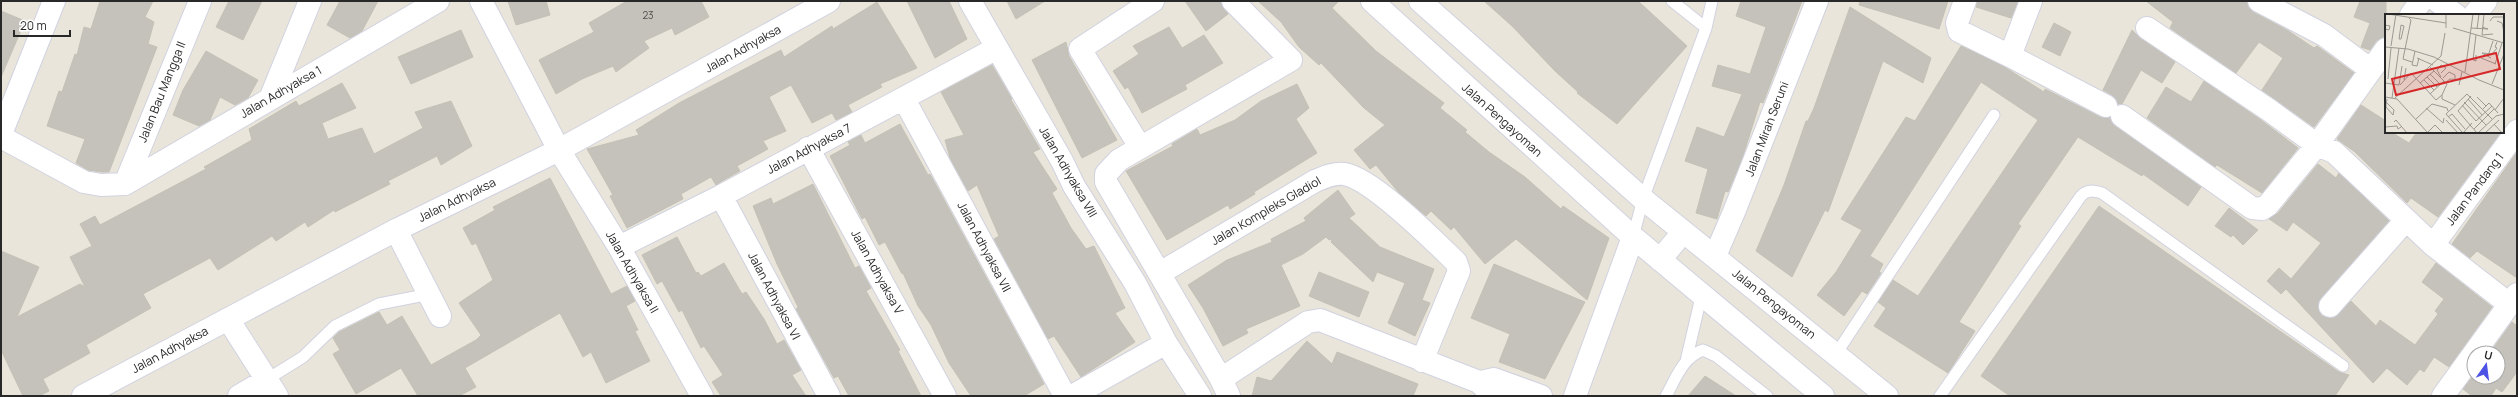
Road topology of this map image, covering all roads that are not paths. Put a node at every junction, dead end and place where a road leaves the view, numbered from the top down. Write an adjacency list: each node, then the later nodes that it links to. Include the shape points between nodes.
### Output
1 (54, 1): 35 (street)
2 (200, 1): 40 (street, Jalan Bau Mangga II)
3 (310, 1): 31 (street)
4 (438, 1): 31 (street, Jalan Adhyaksa 1)
5 (481, 1): 39 (street, Jalan Adhyaksa II)
6 (829, 1): 39 (street, Jalan Adhyaksa)
7 (970, 1): 27 (street, Jalan Adhyaksa VIII)
8 (1153, 1): 37 (street, via 1080,49)
9 (1233, 1): 37 (street, via 1291,60)
10 (1372, 1): 46 (street, Jalan Pengayoman)
11 (1420, 1): 42 (street, Jalan Pengayoman)
12 (1672, 1): 25 (lane)
13 (1704, 1): 25 (lane)
14 (1712, 1): 25 (lane)
15 (1817, 1): 49 (street, Jalan Mirah Seruni)
16 (1965, 1): 29 (street, via 1957,23 1959,31)
17 (2031, 1): 29 (street)
18 (2259, 1): 30 (street, via 2324,35)
19 (2421, 1): 22 (street)
20 (2437, 1): 23 (street)
21 (2486, 1): 24 (street)
22 (2412, 14)
23 (2455, 14)
24 (2475, 14)
25 (1706, 28): 42 (lane)
26 (2147, 28): 36 (street, via 2270,110)
27 (997, 48): 32 (street, Jalan Adhyaksa 7); 58 (street, Jalan Adhyaksa VIII, via 1074,186 1135,283)
28 (2385, 50): 30 (street)
29 (2010, 56): 36 (street, via 2114,111 2257,210 2268,206)
30 (2371, 70): 36 (street)
31 (270, 99): 40 (street, Jalan Adhyaksa 1)
32 (904, 99): 38 (street, Jalan Adhyaksa 7); 71 (street, Jalan Adhyaksa VII)
33 (1994, 115): 59 (lane)
34 (2517, 131): 47 (street, Jalan Pandang 1)
35 (1, 135): 40 (street, via 84,182 101,185)
36 (2317, 145): 43 (street, via 2334,152)
37 (1140, 147): 51 (street, via 1111,166 1106,174 1106,182)
38 (808, 148): 41 (street, Jalan Adhyaksa 7); 70 (street, Jalan Adhyaksa V)
39 (559, 150): 44 (street, Jalan Adhyaksa); 48 (street, Jalan Adhyaksa II)
40 (125, 184)
41 (720, 196): 48 (street, Jalan Adhyaksa 7); 69 (street, Jalan Adhyaksa VI)
42 (1643, 199): 45 (street, Jalan Pengayoman); 46 (lane)
43 (2406, 220): 47 (street); 54 (street)
44 (396, 230): 53 (street); 57 (street, Jalan Adhyaksa)
45 (1683, 232): 49 (street, Jalan Pengayoman); 50 (street)
46 (1633, 237): 50 (street, Jalan Pengayoman); 76 (street)
47 (2433, 245): 55 (street)
48 (619, 247): 68 (street, Jalan Adhyaksa II)
49 (1715, 256): 59 (street, Jalan Pengayoman)
50 (1660, 260): 52 (street, Jalan Pengayoman)
51 (1160, 273): 60 (street, Jalan Kompleks Gladiol, via 1315,181 1333,173 1346,174 1363,181 1397,208 1456,262 1459,271); 65 (street)
52 (1702, 293): 61 (lane); 79 (street, Jalan Pengayoman)
53 (430, 294): 56 (street); 64 (lane, via 378,304 335,326)
54 (2330, 306)
55 (2512, 308): 82 (street)
56 (440, 316)
57 (228, 320): 64 (street); 66 (street, Jalan Adhyaksa)
58 (1166, 343): 72 (street); 73 (street)
59 (1836, 354): 80 (street, Jalan Pengayoman)
60 (1422, 361): 63 (street); 65 (street, via 1320,320 1308,322)
61 (1685, 362): 77 (lane); 78 (lane, via 1692,354 1704,350 1716,356)
62 (2343, 366): 81 (lane, via 2102,193 2093,191 2085,192 2081,196)
63 (1481, 382): 74 (street, via 1491,394); 75 (street, via 1494,379)
64 (272, 388): 67 (street)
65 (1225, 388)
66 (83, 396)
67 (239, 396)
68 (702, 396)
69 (829, 396)
70 (945, 396)
71 (1065, 396)
72 (1072, 396)
73 (1200, 396)
74 (1498, 396)
75 (1541, 396)
76 (1574, 396)
77 (1666, 396)
78 (1767, 396)
79 (1822, 396)
80 (1887, 396)
81 (1940, 396)
82 (2443, 396)

